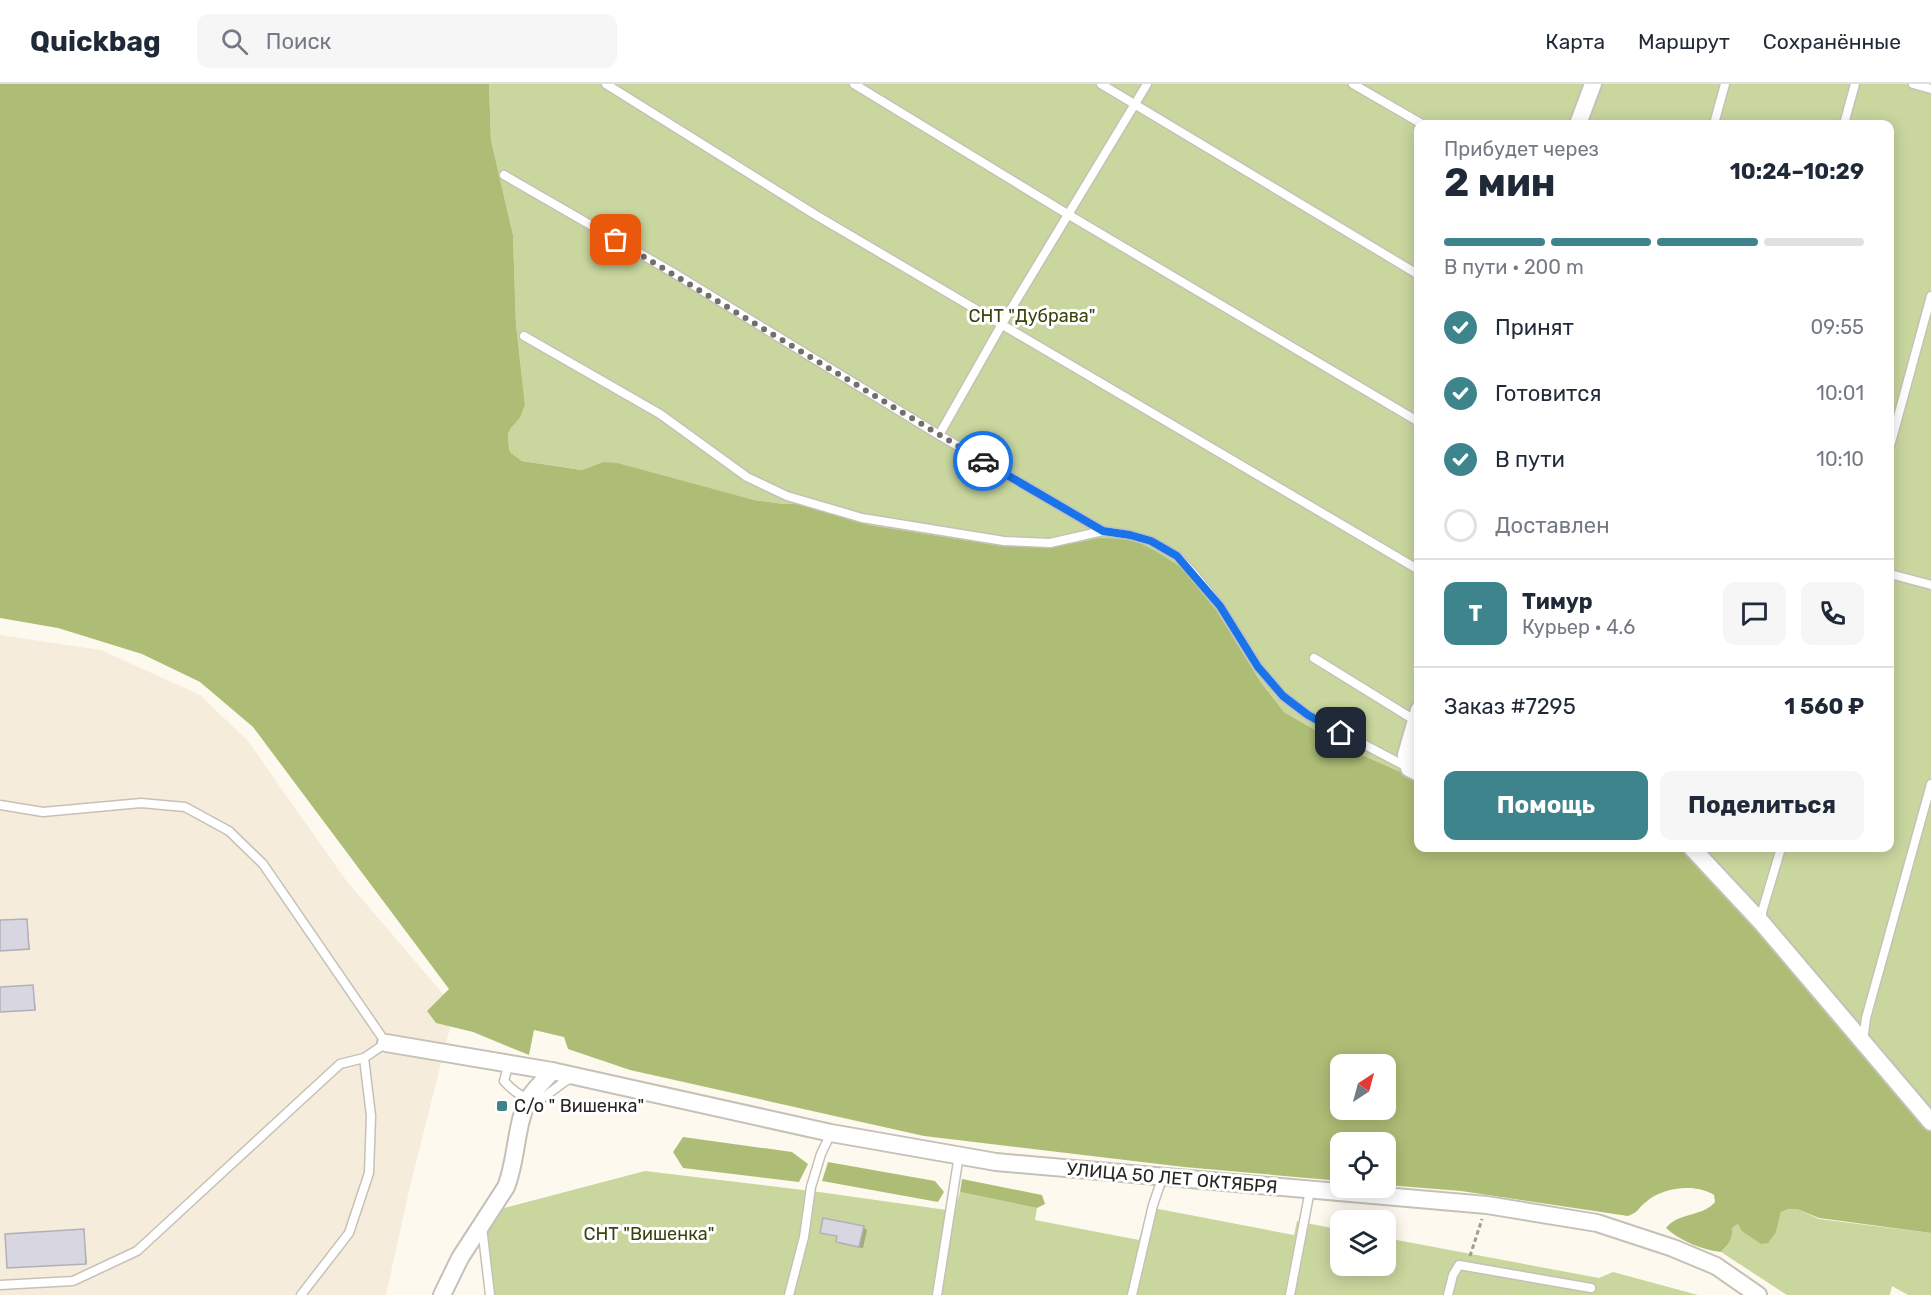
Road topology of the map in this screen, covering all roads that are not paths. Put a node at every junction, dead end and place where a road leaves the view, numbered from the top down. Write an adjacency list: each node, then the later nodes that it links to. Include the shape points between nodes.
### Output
1 (606, 84): 20 (lane, via 814,214)
2 (854, 84): 17 (lane)
3 (1101, 84): 11 (lane)
4 (1147, 84): 11 (lane)
5 (1353, 84): 12 (lane)
6 (1593, 84): 13 (street)
7 (1725, 84): 14 (lane)
8 (1855, 84): 15 (lane)
9 (1914, 84): 10 (lane)
10 (1931, 89)
11 (1134, 104): 17 (lane); 18 (lane)
12 (1415, 120)
13 (1580, 120)
14 (1715, 120)
15 (1846, 120)
16 (504, 175): 24 (lane)
17 (1070, 215): 20 (lane); 22 (lane)
18 (1414, 272)
19 (1931, 296): 23 (lane)
20 (1002, 324): 24 (lane); 26 (lane)
21 (524, 336): 25 (lane, via 660,414 747,477 787,496 862,518 1004,541 1050,543)
22 (1414, 419)
23 (1894, 431)
24 (939, 435): 25 (lane)
25 (1103, 531): 32 (lane, via 1151,541 1177,556 1220,606 1258,667 1283,696 1308,715)
26 (1414, 567)
27 (1894, 575): 28 (lane)
28 (1931, 585)
29 (1314, 658): 30 (lane)
30 (1414, 713)
31 (1414, 728): 32 (street, via 1406,755)
32 (1414, 771)
33 (1931, 784): 38 (lane)
34 (0, 805): 39 (lane, via 43,812 141,803 185,807 230,831 263,864)
35 (1696, 852): 37 (street)
36 (1780, 852): 37 (lane)
37 (1762, 923): 38 (street)
38 (1863, 1041): 45 (street)
39 (386, 1043): 40 (lane); 41 (street, УЛИЦА 50 ЛЕТ ОКТЯБРЯ)
40 (364, 1058): 51 (lane, via 340,1064 137,1251 73,1281); 53 (lane, via 371,1116 369,1173 349,1233)
41 (516, 1065): 42 (street, УЛИЦА 50 ЛЕТ ОКТЯБРЯ); 44 (lane, via 507,1070 504,1081)
42 (552, 1071): 43 (street, УЛИЦА 50 ЛЕТ ОКТЯБРЯ); 44 (street)
43 (576, 1076): 44 (lane, via 540,1100); 46 (street, УЛИЦА 50 ЛЕТ ОКТЯБРЯ)
44 (528, 1099): 50 (street, via 506,1187)
45 (1931, 1122)
46 (831, 1133): 47 (street, УЛИЦА 50 ЛЕТ ОКТЯБРЯ); 56 (lane, via 811,1187 804,1237)
47 (958, 1155): 48 (street, УЛИЦА 50 ЛЕТ ОКТЯБРЯ, via 996,1162); 57 (lane)
48 (1163, 1176): 49 (street, УЛИЦА 50 ЛЕТ ОКТЯБРЯ); 58 (lane)
49 (1310, 1190): 59 (lane); 61 (street, УЛИЦА 50 ЛЕТ ОКТЯБРЯ, via 1487,1205 1597,1223 1716,1266)
50 (481, 1223): 54 (street); 55 (lane)
51 (0, 1285)
52 (1591, 1288): 60 (lane, via 1460,1265)
53 (302, 1295)
54 (442, 1295)
55 (490, 1295)
56 (789, 1295)
57 (937, 1295)
58 (1132, 1295)
59 (1290, 1295)
60 (1448, 1295)
61 (1758, 1295)

